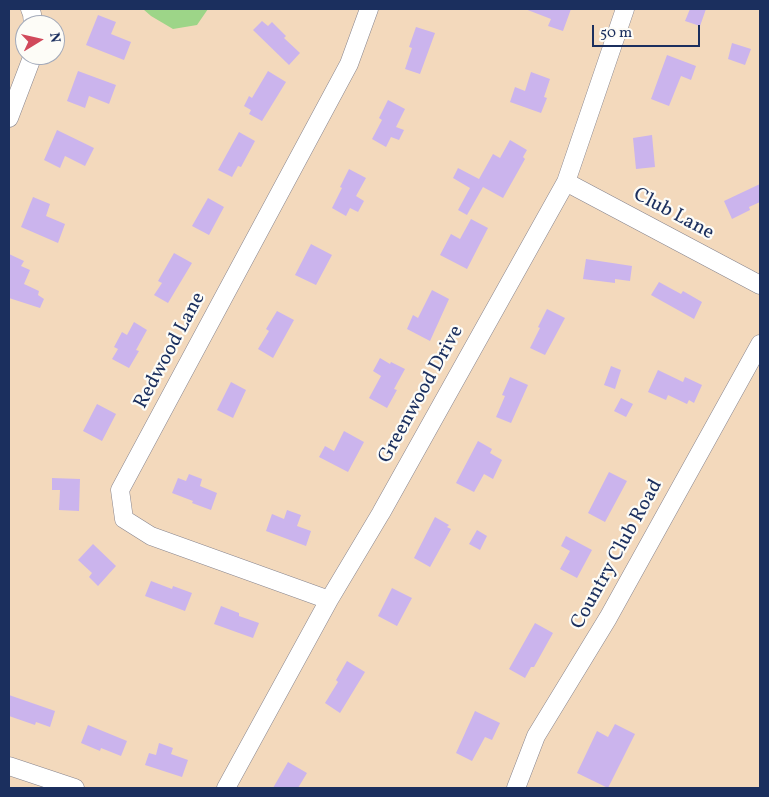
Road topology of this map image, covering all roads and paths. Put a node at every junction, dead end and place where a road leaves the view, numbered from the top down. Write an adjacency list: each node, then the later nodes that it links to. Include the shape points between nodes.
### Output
1 (369, 9): 9 (street, Redwood Lane, via 349,64 120,490 124,519 151,536)
2 (625, 9): 6 (street, Greenwood Drive)
3 (29, 65): 4 (street)
4 (13, 96): 5 (street)
5 (9, 118)
6 (566, 182): 7 (street, Club Lane); 9 (street, Greenwood Drive)
7 (760, 286)
8 (760, 344): 13 (street, Country Club Road, via 608,618 536,736)
9 (329, 600): 12 (street, Greenwood Drive)
10 (9, 766): 11 (street)
11 (76, 788)
12 (226, 788)
13 (516, 788)

